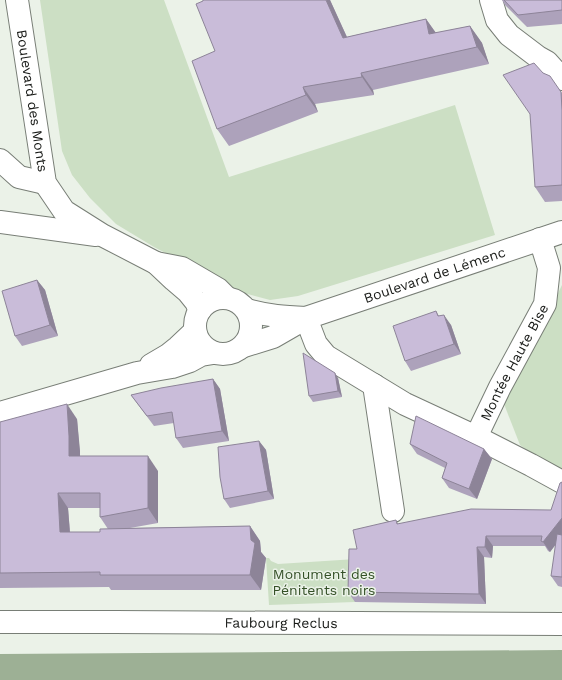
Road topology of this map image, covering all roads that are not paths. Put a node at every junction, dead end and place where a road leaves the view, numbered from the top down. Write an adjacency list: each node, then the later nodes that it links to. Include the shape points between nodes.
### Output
1 (16, 0): 5 (street, Boulevard des Monts)
2 (491, 0): 3 (street, via 497,20 509,36 547,62)
3 (562, 79)
4 (0, 160): 5 (street, via 19,177)
5 (45, 183): 8 (street, Boulevard des Monts, via 64,211)
6 (0, 222): 8 (street)
7 (562, 232): 9 (street, Boulevard de Lémenc)
8 (102, 235): 10 (street, Boulevard des Monts)
9 (540, 239): 14 (street, Boulevard de Lémenc); 21 (street, Montée Haute Bise, via 549,268 545,304)
10 (156, 263): 11 (street, via 182,268 218,289); 12 (street, via 188,292)
11 (227, 298): 12 (street, via 217,298); 13 (street, via 242,304)
12 (200, 310): 15 (street, via 196,316)
13 (247, 310): 14 (street, Boulevard de Lémenc, via 276,317); 16 (street, via 252,322 251,335)
14 (306, 318): 16 (street, Boulevard de Lémenc, via 273,337); 19 (street, Montée Haute Bise, via 316,344 326,356)
15 (195, 331): 17 (street, via 204,348); 18 (street, via 168,355)
16 (244, 346): 17 (street, via 235,353)
17 (213, 353): 18 (street, via 172,367)
18 (138, 373): 20 (street)
19 (374, 385): 21 (street, Montée Haute Bise, via 405,404); 23 (street)
20 (0, 413)
21 (476, 436): 22 (street, Montée Haute Bise)
22 (562, 482)
23 (394, 511)
24 (0, 622): 25 (street, Faubourg Reclus)
25 (562, 624)

